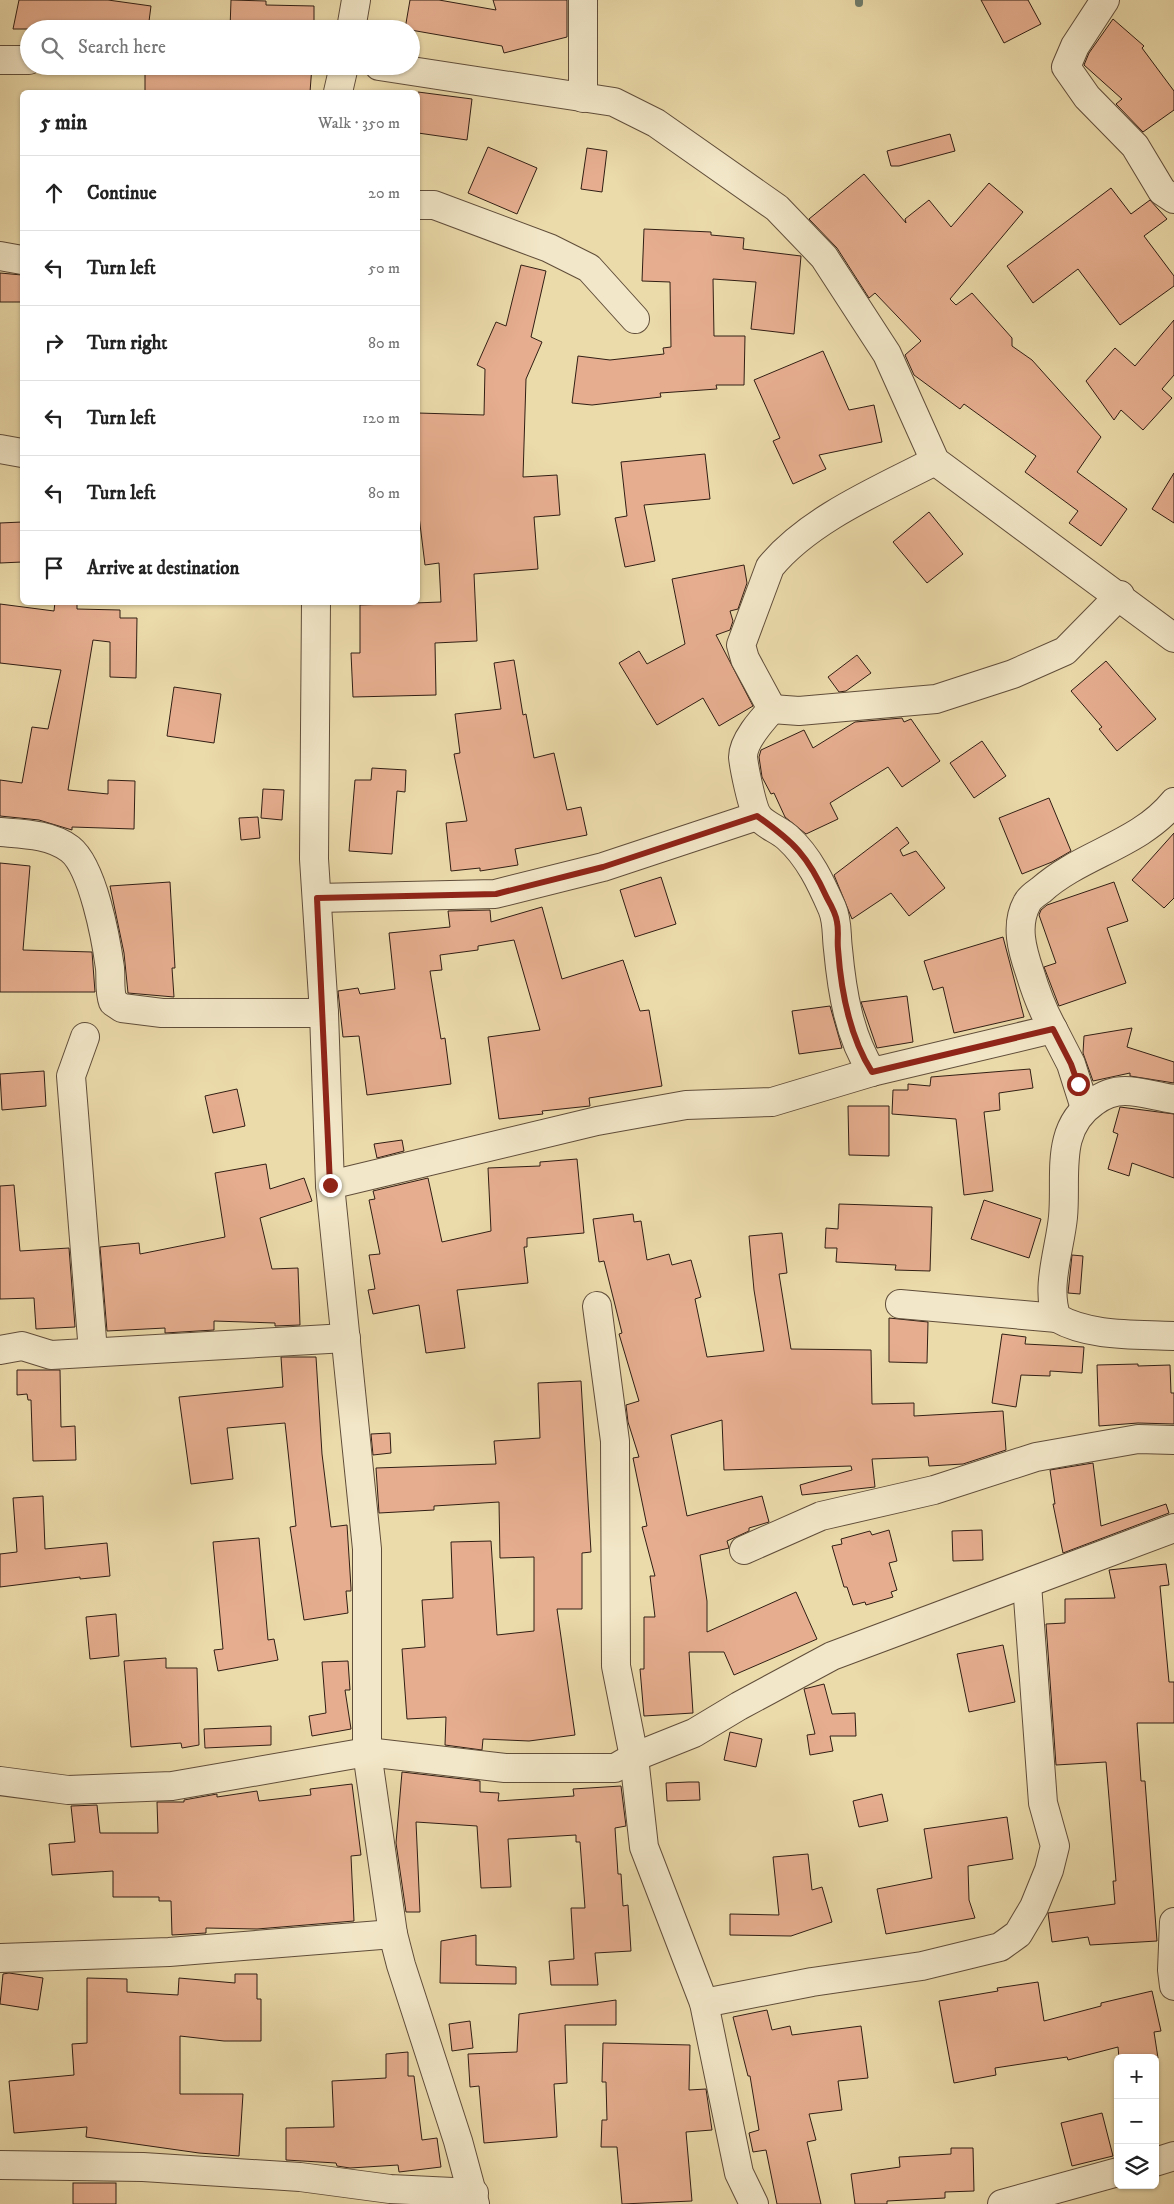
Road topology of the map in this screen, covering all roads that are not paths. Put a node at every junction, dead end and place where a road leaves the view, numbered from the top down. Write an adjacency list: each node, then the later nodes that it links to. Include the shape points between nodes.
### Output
1 (356, 0): 4 (street)
2 (583, 0): 10 (street)
3 (1105, 0): 11 (street, via 1075,46 1066,67 1087,97 1135,146 1162,191)
4 (353, 20)
5 (0, 60): 6 (street)
6 (20, 60)
7 (420, 72): 10 (street)
8 (342, 75): 9 (street)
9 (338, 90)
10 (583, 98): 18 (street, via 614,102 656,123 777,208 824,257 887,354)
11 (1174, 200)
12 (420, 205): 15 (street, via 434,206 505,231 589,268)
13 (0, 256): 14 (street)
14 (20, 260)
15 (635, 319)
16 (0, 449): 17 (street)
17 (20, 452)
18 (936, 461): 19 (street); 22 (street, via 865,497 812,529 770,567 741,645 744,659)
19 (1120, 595): 21 (street); 22 (street, via 1065,651 1013,674 953,694 926,700 799,711)
20 (316, 605): 26 (street, via 314,859)
21 (1174, 638)
22 (772, 709): 24 (street, via 755,728 743,754)
23 (1174, 802): 28 (street, via 1162,817 1134,836 1053,879 1028,901 1020,935 1042,1008)
24 (757, 816): 26 (street, via 603,867 496,894); 30 (street, via 789,838 814,869 833,909 848,1016 859,1052)
25 (0, 832): 27 (street, via 40,835 70,849 83,867 94,892 110,968 110,994 113,1002 122,1008 162,1012)
26 (317, 898): 27 (street)
27 (324, 1013): 33 (street)
28 (1053, 1029): 30 (street); 32 (street, via 1071,1064)
29 (85, 1037): 40 (street, via 71,1076)
30 (872, 1072): 33 (street, via 772,1102 686,1105 597,1121)
31 (1174, 1099): 32 (street, via 1125,1091 1105,1094)
32 (1085, 1108): 36 (street, via 1068,1135 1063,1162 1063,1217 1053,1307)
33 (330, 1185): 38 (street)
34 (900, 1304): 36 (street)
35 (598, 1306): 46 (street, via 614,1441 616,1666)
36 (1057, 1318): 37 (street, via 1068,1325 1089,1330)
37 (1174, 1336)
38 (346, 1338): 40 (street); 45 (street, via 367,1549)
39 (0, 1350): 40 (street, via 22,1346 51,1355)
40 (93, 1352)
41 (1174, 1440): 43 (street, via 1138,1439 1036,1457 934,1490 821,1516)
42 (1174, 1528): 44 (street)
43 (744, 1550)
44 (1027, 1584): 46 (street, via 832,1656 694,1733); 52 (street, via 1043,1803 1055,1846 1046,1879 1018,1934 1000,1947 922,1966 812,1982)
45 (368, 1752): 46 (street, via 505,1768 615,1768); 47 (street, via 172,1786 68,1790); 49 (street)
46 (634, 1757): 52 (street, via 644,1847)
47 (0, 1780)
48 (1174, 1922): 51 (street)
49 (393, 1934): 50 (street, via 169,1952); 57 (street)
50 (0, 1958)
51 (1174, 1986)
52 (704, 2003): 58 (street, via 738,2173)
53 (1174, 2156): 54 (street)
54 (1159, 2161)
55 (0, 2165): 57 (street, via 143,2167 300,2177)
56 (1114, 2173): 59 (street)
57 (474, 2198)
58 (754, 2204)
59 (1002, 2204)

